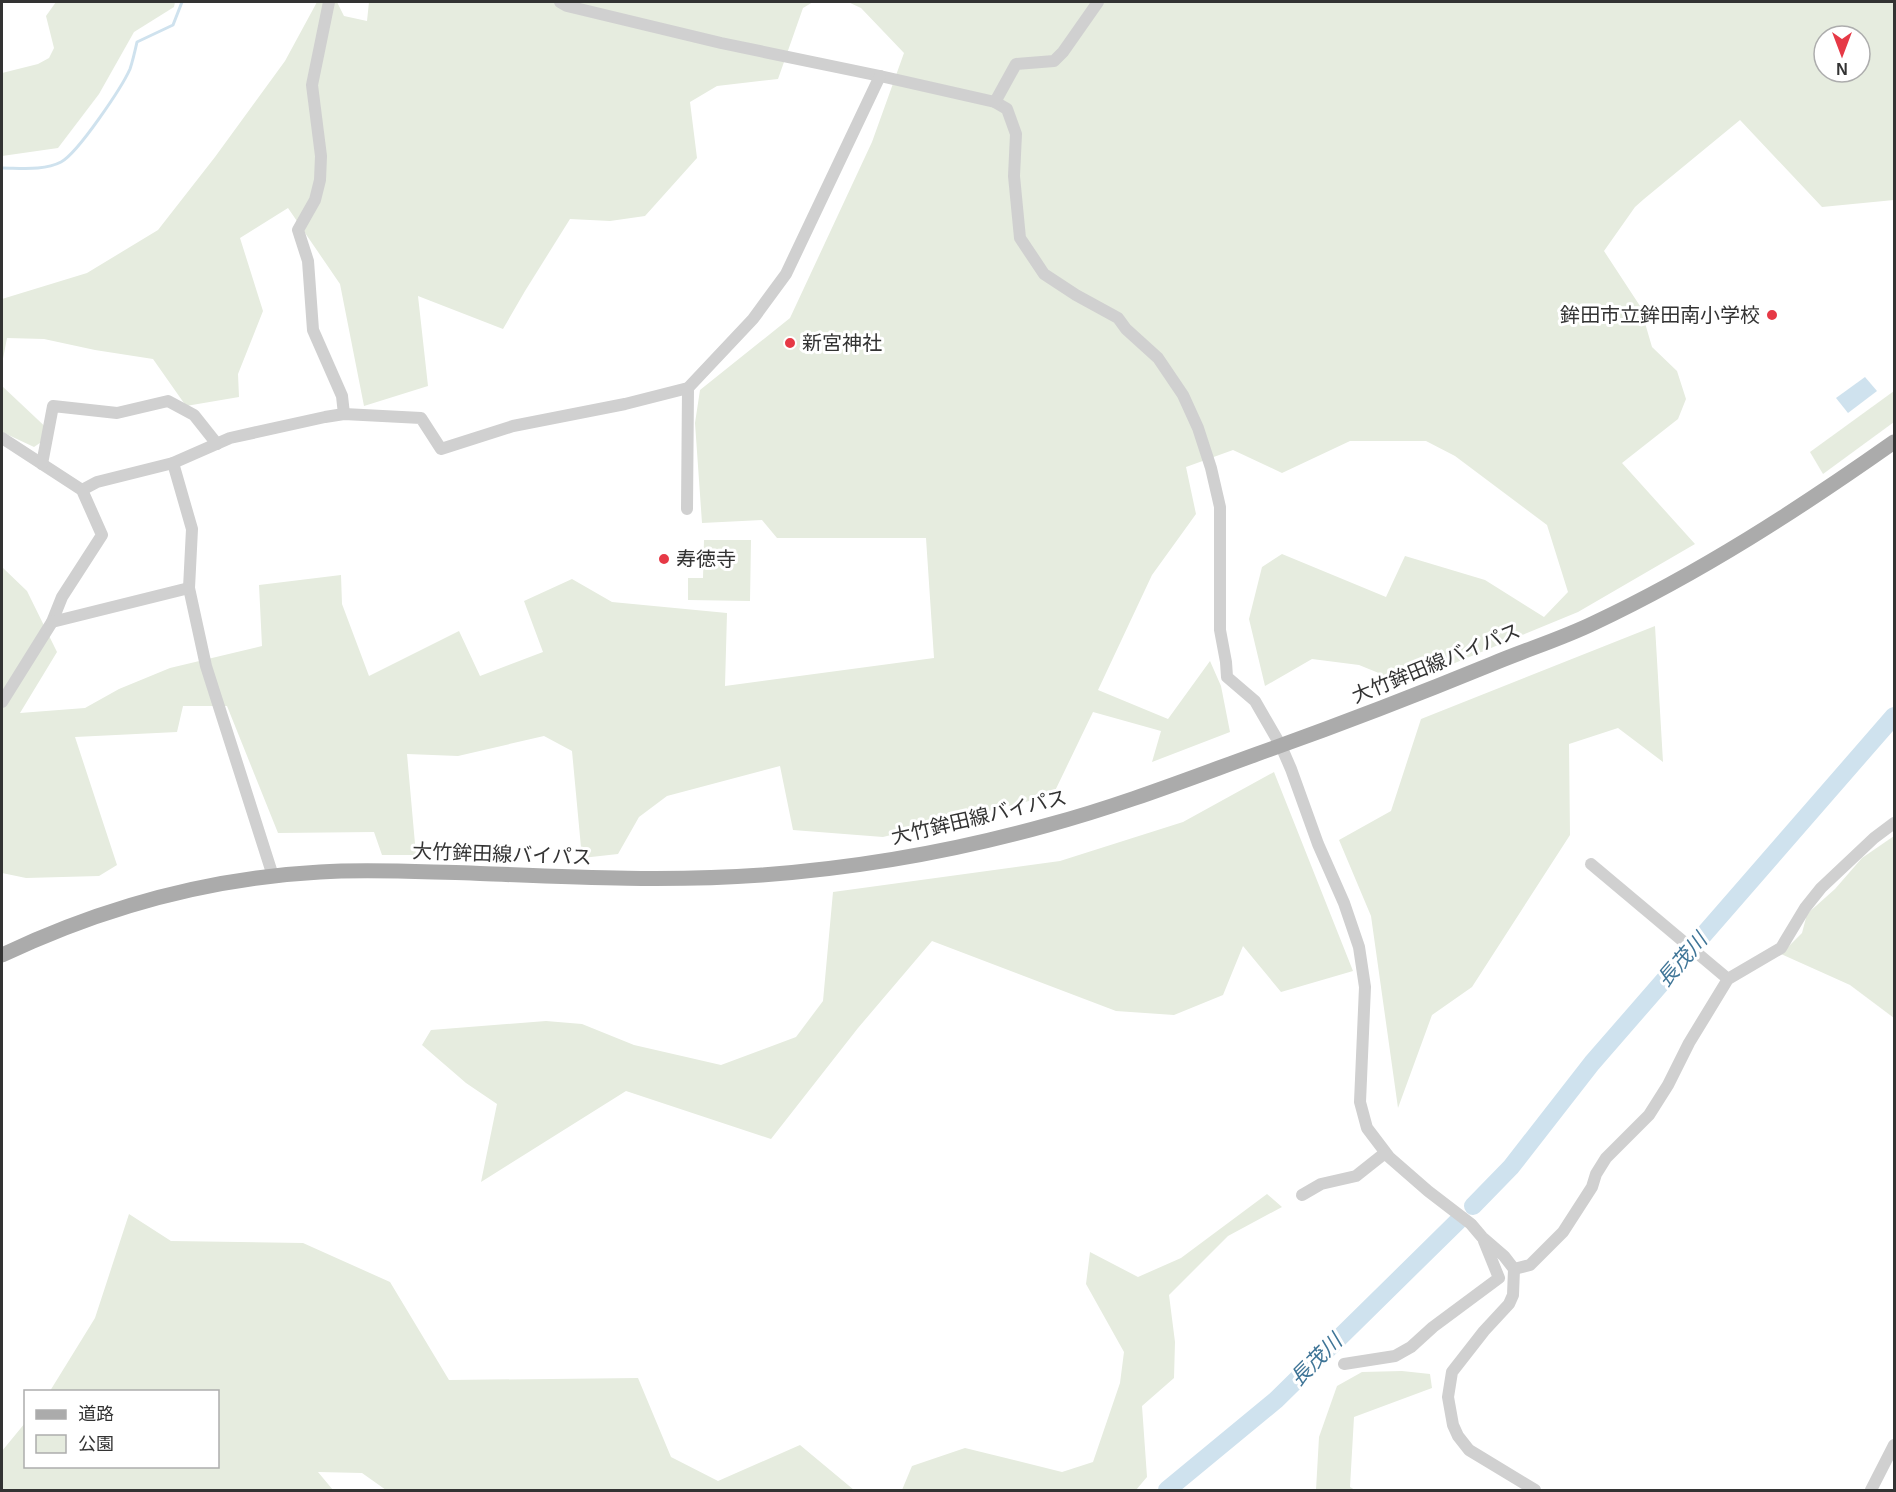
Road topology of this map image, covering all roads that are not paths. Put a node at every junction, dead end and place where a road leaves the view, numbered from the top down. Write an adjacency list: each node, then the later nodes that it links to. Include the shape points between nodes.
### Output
1 (329, 2): 7 (street, via 312,85 321,156 320,180 315,200 298,230 308,261 313,330 342,396)
2 (560, 2): 4 (street, via 721,43)
3 (1098, 2): 5 (street, via 1054,61 1016,64)
4 (880, 76): 5 (street); 6 (street, via 786,274 753,319)
5 (995, 102): 18 (street, via 1007,109 1016,134 1014,176 1020,238 1044,274 1118,318 1158,358 1183,395 1198,428 1220,507 1220,630 1227,677 1255,701)
6 (688, 388): 7 (street, via 513,426 441,449 421,418); 14 (street)
7 (344, 414): 10 (street)
8 (2, 438): 12 (street)
9 (1894, 441): 18 (main road, 大竹鉾田線バイパス, via 1723,553 1590,625)
10 (217, 444): 11 (street); 12 (street, via 194,415 168,401 117,413 52,406)
11 (173, 463): 13 (street, via 97,482); 15 (street, via 192,530)
12 (42, 464): 13 (street)
13 (82, 490): 16 (street, via 102,535 62,597)
14 (687, 509)
15 (189, 588): 16 (street); 21 (street, via 206,666)
16 (52, 622): 17 (street)
17 (2, 702)
18 (1281, 746): 21 (main road, 大竹鉾田線バイパス, via 1048,825 924,854 826,869 682,878 364,871); 24 (street, via 1359,947 1365,987 1360,1102 1367,1128)
19 (1894, 823): 23 (street, via 1821,888 1781,948)
20 (1591, 864): 23 (street)
21 (273, 876): 22 (main road, 大竹鉾田線バイパス, via 147,900 71,925)
22 (2, 955)
23 (1728, 979): 27 (street, via 1649,1115 1606,1158 1563,1232 1530,1265)
24 (1385, 1153): 25 (street, via 1356,1176 1321,1184); 26 (street)
25 (1302, 1195)
26 (1482, 1237): 27 (street); 28 (street, via 1499,1278 1395,1356)
27 (1514, 1269): 30 (street, via 1514,1295 1452,1372 1448,1397 1453,1425 1469,1450)
28 (1344, 1364)
29 (1894, 1445): 31 (street)
30 (1535, 1491)
31 (1870, 1491)

